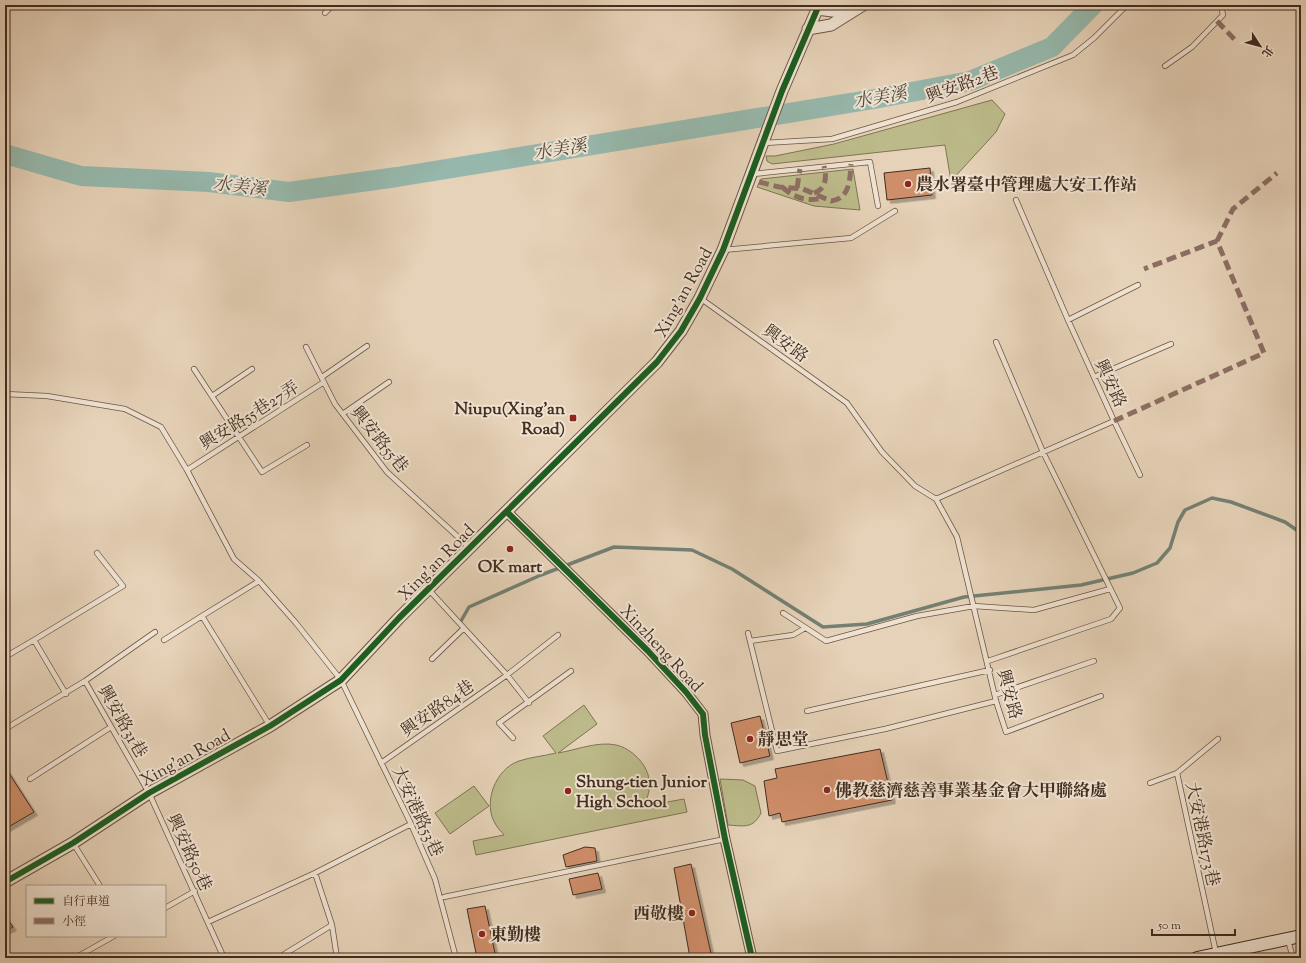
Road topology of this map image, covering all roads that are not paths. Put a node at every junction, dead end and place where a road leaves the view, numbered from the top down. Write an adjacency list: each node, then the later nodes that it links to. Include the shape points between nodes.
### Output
1 (333, 5): 6 (lane)
2 (1127, 5): 9 (lane, 興安路2巷, via 1073,55 957,102 832,139)
3 (1221, 5): 8 (lane, via 1223,16 1192,47)
4 (861, 6): 5 (street, via 840,12); 7 (street, via 831,25)
5 (818, 7): 7 (street)
6 (325, 13)
7 (808, 30): 9 (street, Xing’an Road)
8 (1165, 66)
9 (762, 143): 10 (street, Xing’an Road)
10 (751, 174): 12 (lane, via 870,162); 14 (street, Xing’an Road)
11 (1016, 200): 17 (lane, 興安路)
12 (878, 206)
13 (895, 211): 14 (lane, via 851,238)
14 (723, 250): 16 (street, Xing’an Road)
15 (1138, 285): 17 (lane)
16 (700, 298): 37 (lane, 興安路, via 847,403 882,452 915,486); 38 (street, Xing’an Road, via 681,331 657,362)
17 (1068, 320): 25 (lane, 興安路)
18 (996, 342): 34 (lane)
19 (1171, 344): 25 (lane)
20 (306, 346): 24 (lane, 興安路55巷)
21 (367, 346): 24 (lane)
22 (194, 369): 29 (lane)
23 (252, 369): 29 (lane)
24 (322, 377): 26 (lane, 興安路55巷)
25 (1094, 377): 31 (lane, 興安路)
26 (324, 382): 30 (lane, 興安路55巷, via 335,404); 32 (lane, 興安路55巷27弄)
27 (389, 382): 30 (lane)
28 (5, 394): 35 (lane, 大安港路53巷, via 46,396 125,409 160,427)
29 (212, 396): 32 (lane)
30 (344, 413): 39 (lane, 興安路55巷, via 387,472)
31 (1114, 420): 34 (lane, 興安路); 36 (lane)
32 (239, 436): 33 (lane, via 262,472); 35 (lane, 興安路55巷27弄)
33 (307, 445)
34 (1043, 452): 37 (lane, 興安路); 42 (lane)
35 (187, 470): 41 (lane, 大安港路53巷, via 234,559)
36 (1140, 475)
37 (936, 499): 44 (lane, 興安路, via 957,537)
38 (507, 512): 39 (street, Xing’an Road); 81 (street, Xinzheng Road, via 648,651 686,692 702,714)
39 (471, 548): 43 (street, Xing’an Road)
40 (97, 553): 52 (lane, via 123,586)
41 (259, 581): 46 (lane); 62 (lane, 大安港路53巷)
42 (1110, 589): 44 (lane, via 1034,610); 57 (lane, via 1120,608 1111,619)
43 (429, 590): 47 (lane); 62 (street, Xing’an Road)
44 (974, 606): 48 (lane, via 917,616 826,641); 57 (lane, 興安路)
45 (783, 613): 48 (lane)
46 (202, 616): 53 (lane); 70 (lane)
47 (464, 628): 56 (lane); 61 (lane)
48 (805, 628): 54 (lane, via 793,635)
49 (155, 632): 63 (lane)
50 (748, 633): 54 (lane)
51 (558, 635): 61 (lane, 興安路84巷)
52 (34, 640): 55 (lane); 64 (lane)
53 (164, 640)
54 (750, 641): 67 (lane, via 777,751 885,729)
55 (5, 657)
56 (432, 659)
57 (988, 661): 59 (lane, 興安路)
58 (1094, 661): 65 (lane)
59 (990, 670): 65 (lane, 興安路); 69 (lane)
60 (571, 671): 68 (lane)
61 (507, 675): 68 (lane); 75 (lane, 興安路84巷)
62 (341, 680): 70 (street, Xing’an Road); 75 (lane, 大安港路53巷)
63 (85, 681): 64 (lane, 興安路31巷); 71 (lane, 興安路31巷)
64 (66, 694): 72 (lane, 興安路31巷)
65 (995, 695): 67 (lane, 興安路)
66 (1100, 696): 67 (lane, 興安路, via 1006,732)
67 (996, 701)
68 (529, 703): 73 (lane, via 499,724)
69 (807, 711)
70 (270, 726): 79 (street, Xing’an Road)
71 (112, 727): 77 (lane); 79 (lane, 興安路31巷)
72 (5, 729)
73 (513, 738)
74 (1218, 739): 76 (lane, 大安港路173巷)
75 (381, 763): 80 (lane, 大安港路53巷)
76 (1176, 773): 78 (lane); 94 (lane, 大安港路173巷)
77 (30, 779)
78 (1150, 783)
79 (149, 793): 82 (street, Xing’an Road); 86 (lane, 興安路50巷)
80 (411, 824): 83 (lane); 99 (lane, 大安港路53巷, via 435,879)
81 (725, 839): 87 (lane); 100 (street, Xinzheng Road)
82 (73, 843): 84 (street, Xing’an Road); 85 (lane)
83 (315, 873): 89 (lane); 90 (lane)
84 (5, 882)
85 (99, 885)
86 (194, 891): 88 (lane); 89 (lane, 興安路50巷)
87 (444, 897)
88 (166, 907)
89 (208, 922): 96 (lane, 興安路50巷)
90 (332, 926): 97 (lane); 98 (lane)
91 (1301, 936): 93 (main road)
92 (112, 937): 95 (lane)
93 (1288, 939): 94 (main road); 102 (lane)
94 (1216, 954): 101 (main road)
95 (75, 958)
96 (224, 958)
97 (278, 958)
98 (337, 958)
99 (456, 958)
100 (752, 958)
101 (1197, 958)
102 (1293, 958)

